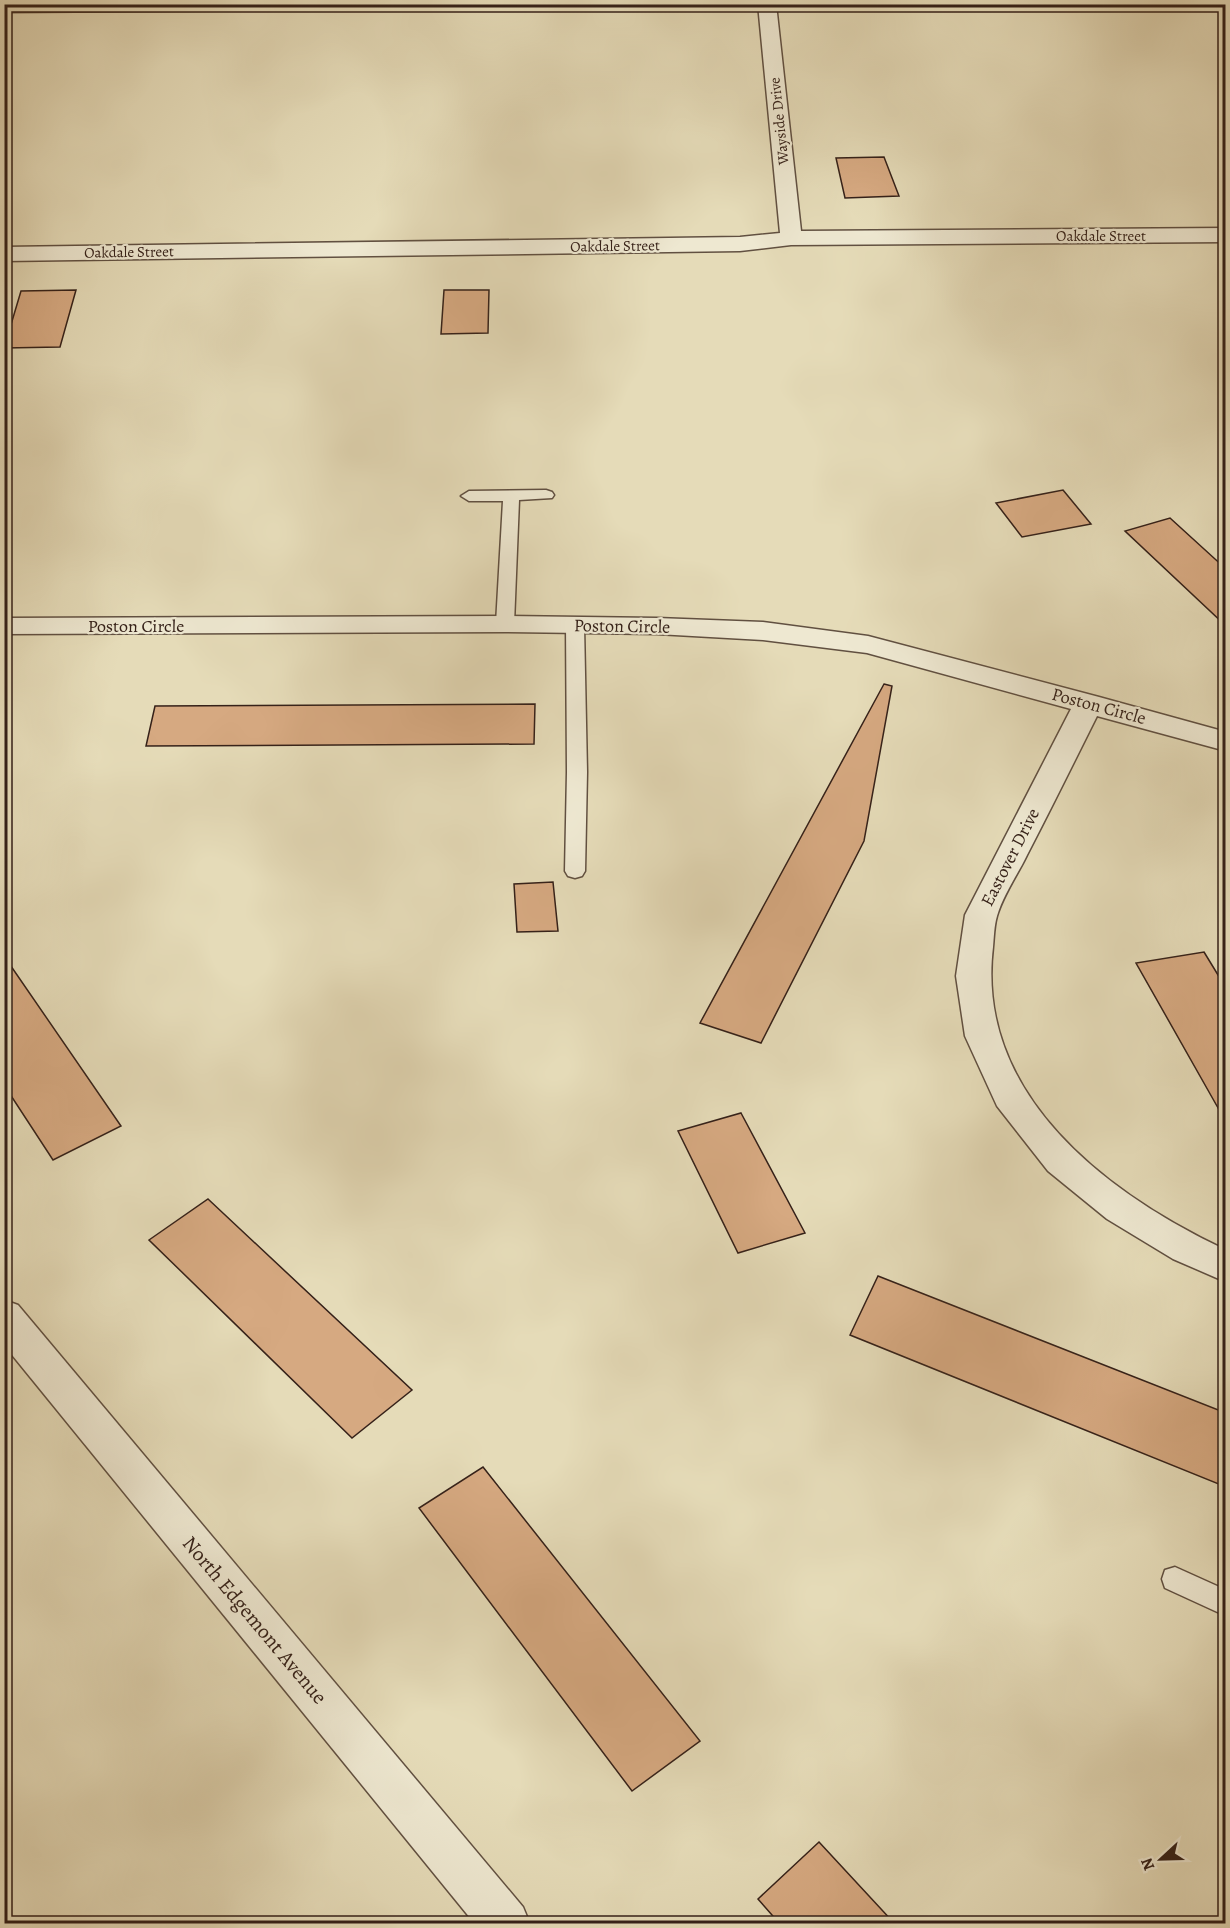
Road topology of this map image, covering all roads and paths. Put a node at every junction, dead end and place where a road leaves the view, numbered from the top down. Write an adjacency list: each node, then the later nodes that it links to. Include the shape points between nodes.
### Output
1 (293, 4): 3 (street)
2 (767, 4): 5 (street, Wayside Drive)
3 (4, 6)
4 (1226, 236): 5 (street, Oakdale Street)
5 (791, 238): 6 (street, Oakdale Street, via 728,244)
6 (4, 254)
7 (546, 495): 9 (lane)
8 (469, 496): 9 (lane)
9 (510, 496): 10 (lane)
10 (505, 624): 11 (street, Poston Circle); 12 (street, Poston Circle)
11 (575, 625): 13 (street, Poston Circle, via 751,630 818,637 868,645); 15 (lane)
12 (4, 626)
13 (1089, 703): 14 (street, Poston Circle); 16 (street, Eastover Drive, via 981,915 973,976 982,1036 1010,1097 1061,1161 1119,1209)
14 (1226, 742)
15 (574, 871)
16 (1226, 1267)
17 (4, 1316): 20 (street, North Edgemont Avenue)
18 (1175, 1579): 19 (lane)
19 (1226, 1604)
20 (506, 1923)

